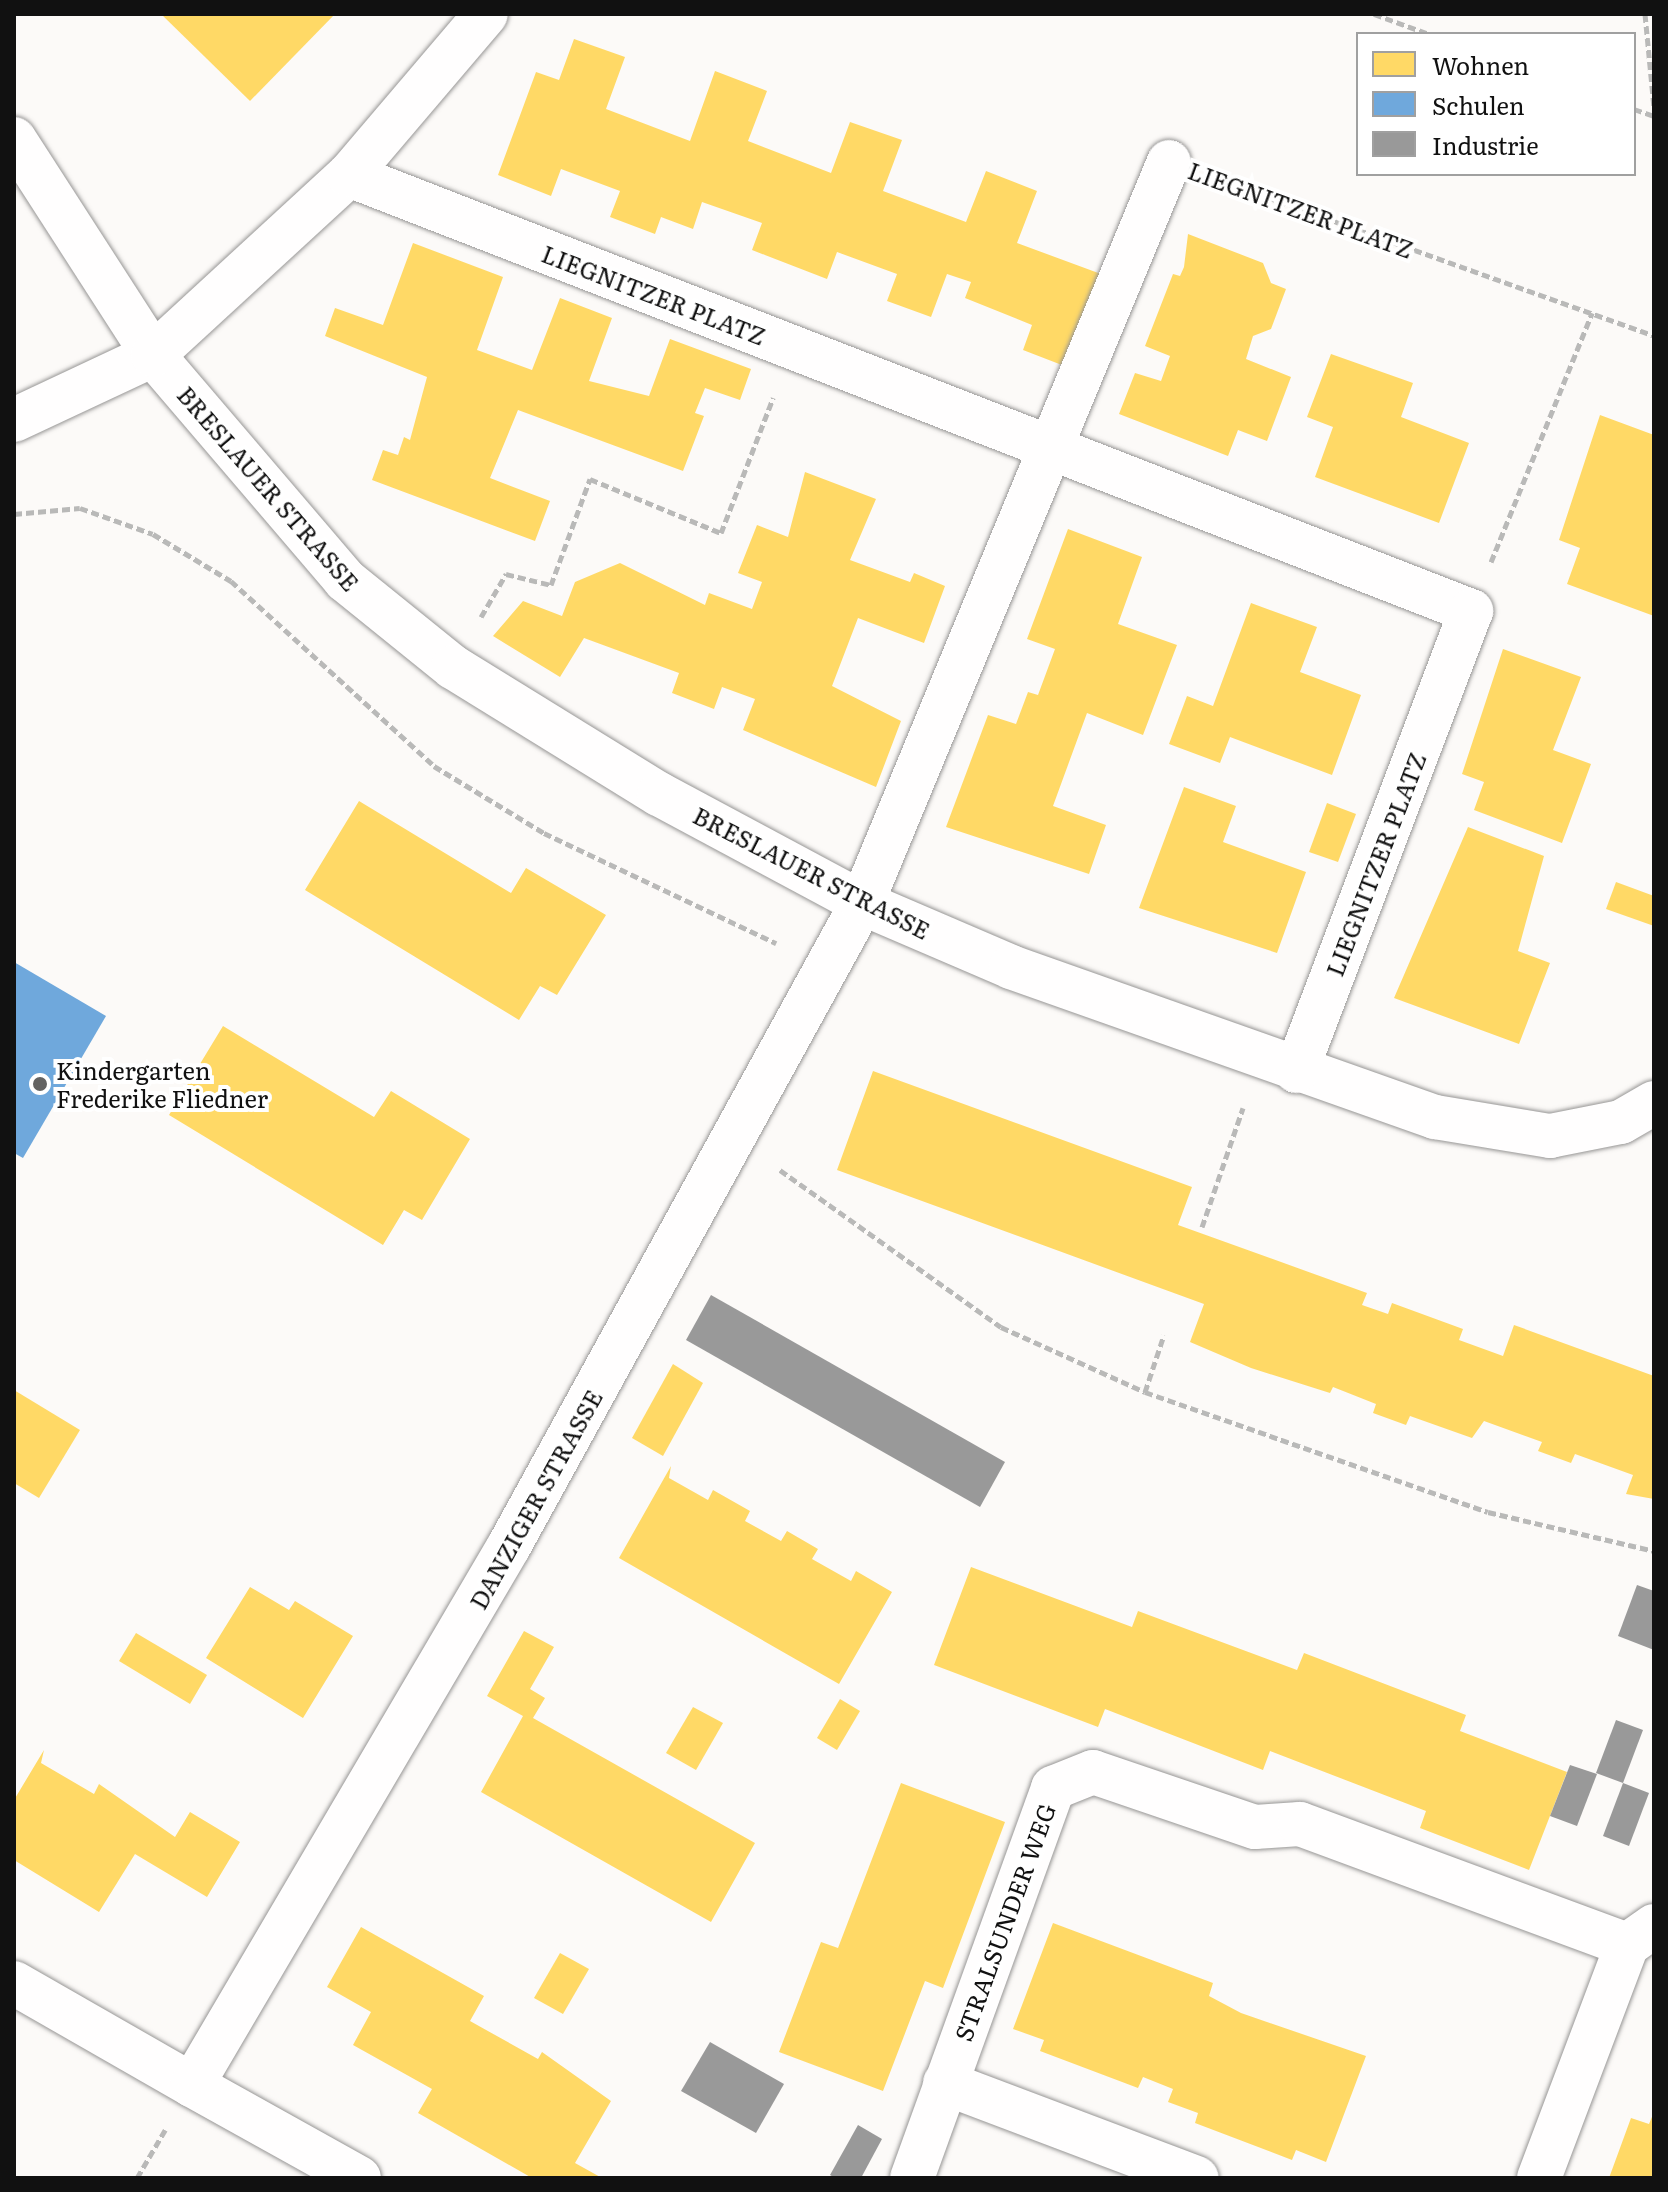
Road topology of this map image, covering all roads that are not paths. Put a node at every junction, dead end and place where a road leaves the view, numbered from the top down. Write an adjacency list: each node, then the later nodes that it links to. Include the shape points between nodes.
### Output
1 (486, 14): 4 (street)
2 (14, 139): 5 (street, BRESLAUER STRASSE)
3 (1169, 162): 7 (street, LIEGNITZER PLATZ)
4 (349, 175): 5 (street); 7 (street, LIEGNITZER PLATZ)
5 (153, 355): 6 (street); 8 (street, BRESLAUER STRASSE, via 345,580 453,667 659,794)
6 (14, 420)
7 (1049, 450): 8 (street, LIEGNITZER PLATZ); 9 (street, LIEGNITZER PLATZ, via 1471,611)
8 (862, 903): 9 (street, BRESLAUER STRASSE, via 1011,967); 14 (street, DANZIGER STRASSE, via 737,1139 406,1726)
9 (1278, 1065): 10 (street, BRESLAUER STRASSE, via 1435,1117 1550,1136 1621,1122)
10 (1654, 1103)
11 (1641, 1935): 13 (street, STRALSUNDER WEG, via 1300,1824 1255,1827 1093,1772 1053,1788); 18 (street)
12 (14, 1983): 14 (street)
13 (945, 2083): 16 (street, STRALSUNDER WEG); 17 (street)
14 (192, 2085): 15 (street)
15 (359, 2178)
16 (912, 2178)
17 (1197, 2178)
18 (1539, 2178)

